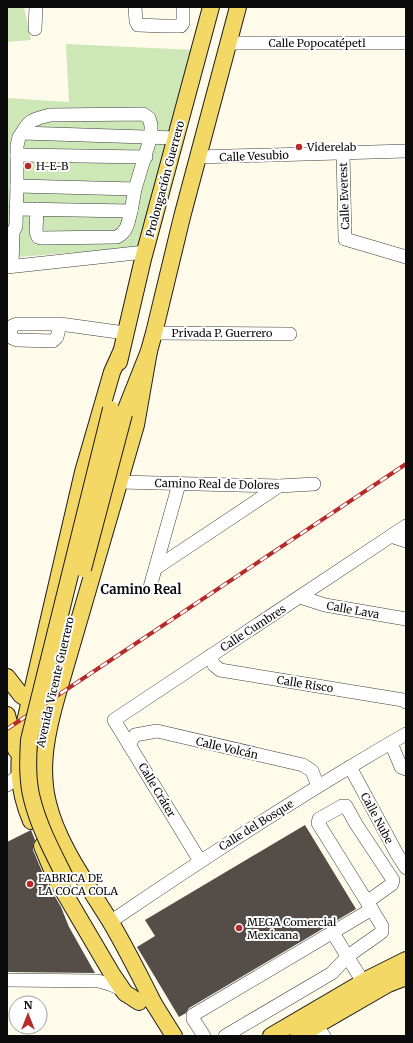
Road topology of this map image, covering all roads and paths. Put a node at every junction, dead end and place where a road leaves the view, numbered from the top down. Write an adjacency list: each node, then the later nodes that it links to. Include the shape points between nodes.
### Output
1 (36, 7): 6 (street)
2 (135, 7): 3 (street, via 138,24 163,26 181,26)
3 (183, 7)
4 (212, 7): 11 (main road, Prolongación Guerrero)
5 (238, 7): 7 (main road)
6 (35, 29)
7 (228, 43): 8 (street, Calle Popocatépetl); 16 (main road)
8 (406, 43)
9 (22, 133): 10 (street); 10 (street, via 26,124 50,115 134,113 149,118); 14 (street, via 19,137)
10 (151, 136): 11 (street); 15 (street)
11 (176, 138): 22 (main road, Prolongación Guerrero)
12 (406, 151): 13 (street, Calle Vesubio)
13 (343, 153): 16 (street, Calle Vesubio); 23 (street, Calle Everest, via 345,239)
14 (17, 155): 15 (street); 17 (street)
15 (146, 157): 18 (street)
16 (198, 157): 27 (main road)
17 (17, 186): 18 (street); 19 (street)
18 (135, 189): 21 (street)
19 (16, 209): 20 (street); 24 (street, via 18,232)
20 (37, 209): 21 (street); 21 (street, via 36,232 40,238 117,237 127,228)
21 (131, 211)
22 (144, 256): 24 (street); 26 (main road, Prolongación Guerrero)
23 (406, 257)
24 (13, 270)
25 (60, 324): 26 (street)
26 (125, 333): 30 (main road, Prolongación Guerrero)
27 (154, 333): 28 (street, Privada P. Guerrero); 29 (main road)
28 (290, 334)
29 (149, 351): 31 (main road, Avenida Vicente Guerrero); 32 (main road, via 136,425)
30 (121, 352): 31 (main road, Avenida Vicente Guerrero); 46 (main road, via 112,372 82,472)
31 (118, 412): 75 (main road, Avenida Vicente Guerrero, bridge, via 39,741 37,768 41,798 69,876)
32 (120, 482): 33 (street, Camino Real de Dolores); 47 (main road)
33 (179, 484): 35 (street, Camino Real de Dolores); 39 (street)
34 (314, 484): 35 (street, Camino Real de Dolores)
35 (279, 486): 39 (street)
36 (406, 526): 37 (street, Calle Cumbres)
37 (391, 536): 38 (street); 41 (street, Calle Cumbres)
38 (406, 541)
39 (156, 568): 40 (street)
40 (150, 587)
41 (300, 597): 42 (street, Calle Lava, via 325,605); 43 (street, Calle Cumbres)
42 (406, 619)
43 (210, 656): 49 (street, Calle Risco, via 220,670); 53 (street, Calle Cumbres)
44 (7, 671): 46 (main road)
45 (7, 677): 48 (main road)
46 (34, 679): 47 (main road); 48 (main road)
47 (60, 685): 51 (main road)
48 (25, 698): 50 (main road); 51 (main road); 54 (main road)
49 (406, 702)
50 (7, 706)
51 (52, 714): 54 (main road); 58 (main road)
52 (7, 715): 54 (main road)
53 (114, 720): 57 (street, Calle Cráter)
54 (14, 731): 59 (main road)
55 (406, 734): 56 (street, Calle del Bosque)
56 (390, 743): 60 (street, Calle del Bosque); 61 (street, via 401,767)
57 (130, 745): 62 (street, Calle Volcán, via 135,735 157,731 303,765 312,771); 64 (street, Calle Cráter)
58 (44, 754): 59 (main road, via 34,748 27,749); 67 (main road, via 44,777 54,823 76,866)
59 (14, 766): 74 (main road, via 30,819 55,877)
60 (350, 766): 62 (street, Calle del Bosque); 63 (street, Calle Nube)
61 (406, 769)
62 (318, 786): 64 (street, Calle del Bosque)
63 (401, 855): 65 (street, Calle Nube)
64 (200, 861): 67 (street, Calle del Bosque)
65 (406, 868)
66 (369, 906): 66 (street, via 393,880 346,806 342,806 318,819 318,823); 68 (street); 69 (street, via 382,926 382,932)
67 (110, 922): 75 (main road)
68 (335, 931): 69 (street); 79 (street, via 193,1015)
69 (350, 954): 73 (street); 80 (street, via 332,973)
70 (406, 960): 73 (main road)
71 (406, 977): 76 (main road, via 388,984)
72 (7, 980): 74 (street, via 108,983)
73 (367, 980): 81 (main road)
74 (125, 993): 75 (main road)
75 (146, 1003): 77 (main road, Avenida Vicente Guerrero); 78 (main road, Avenida Vicente Guerrero)
76 (320, 1031): 82 (main road)
77 (161, 1036)
78 (174, 1036)
79 (204, 1036)
80 (225, 1036)
81 (271, 1036)
82 (298, 1036)

